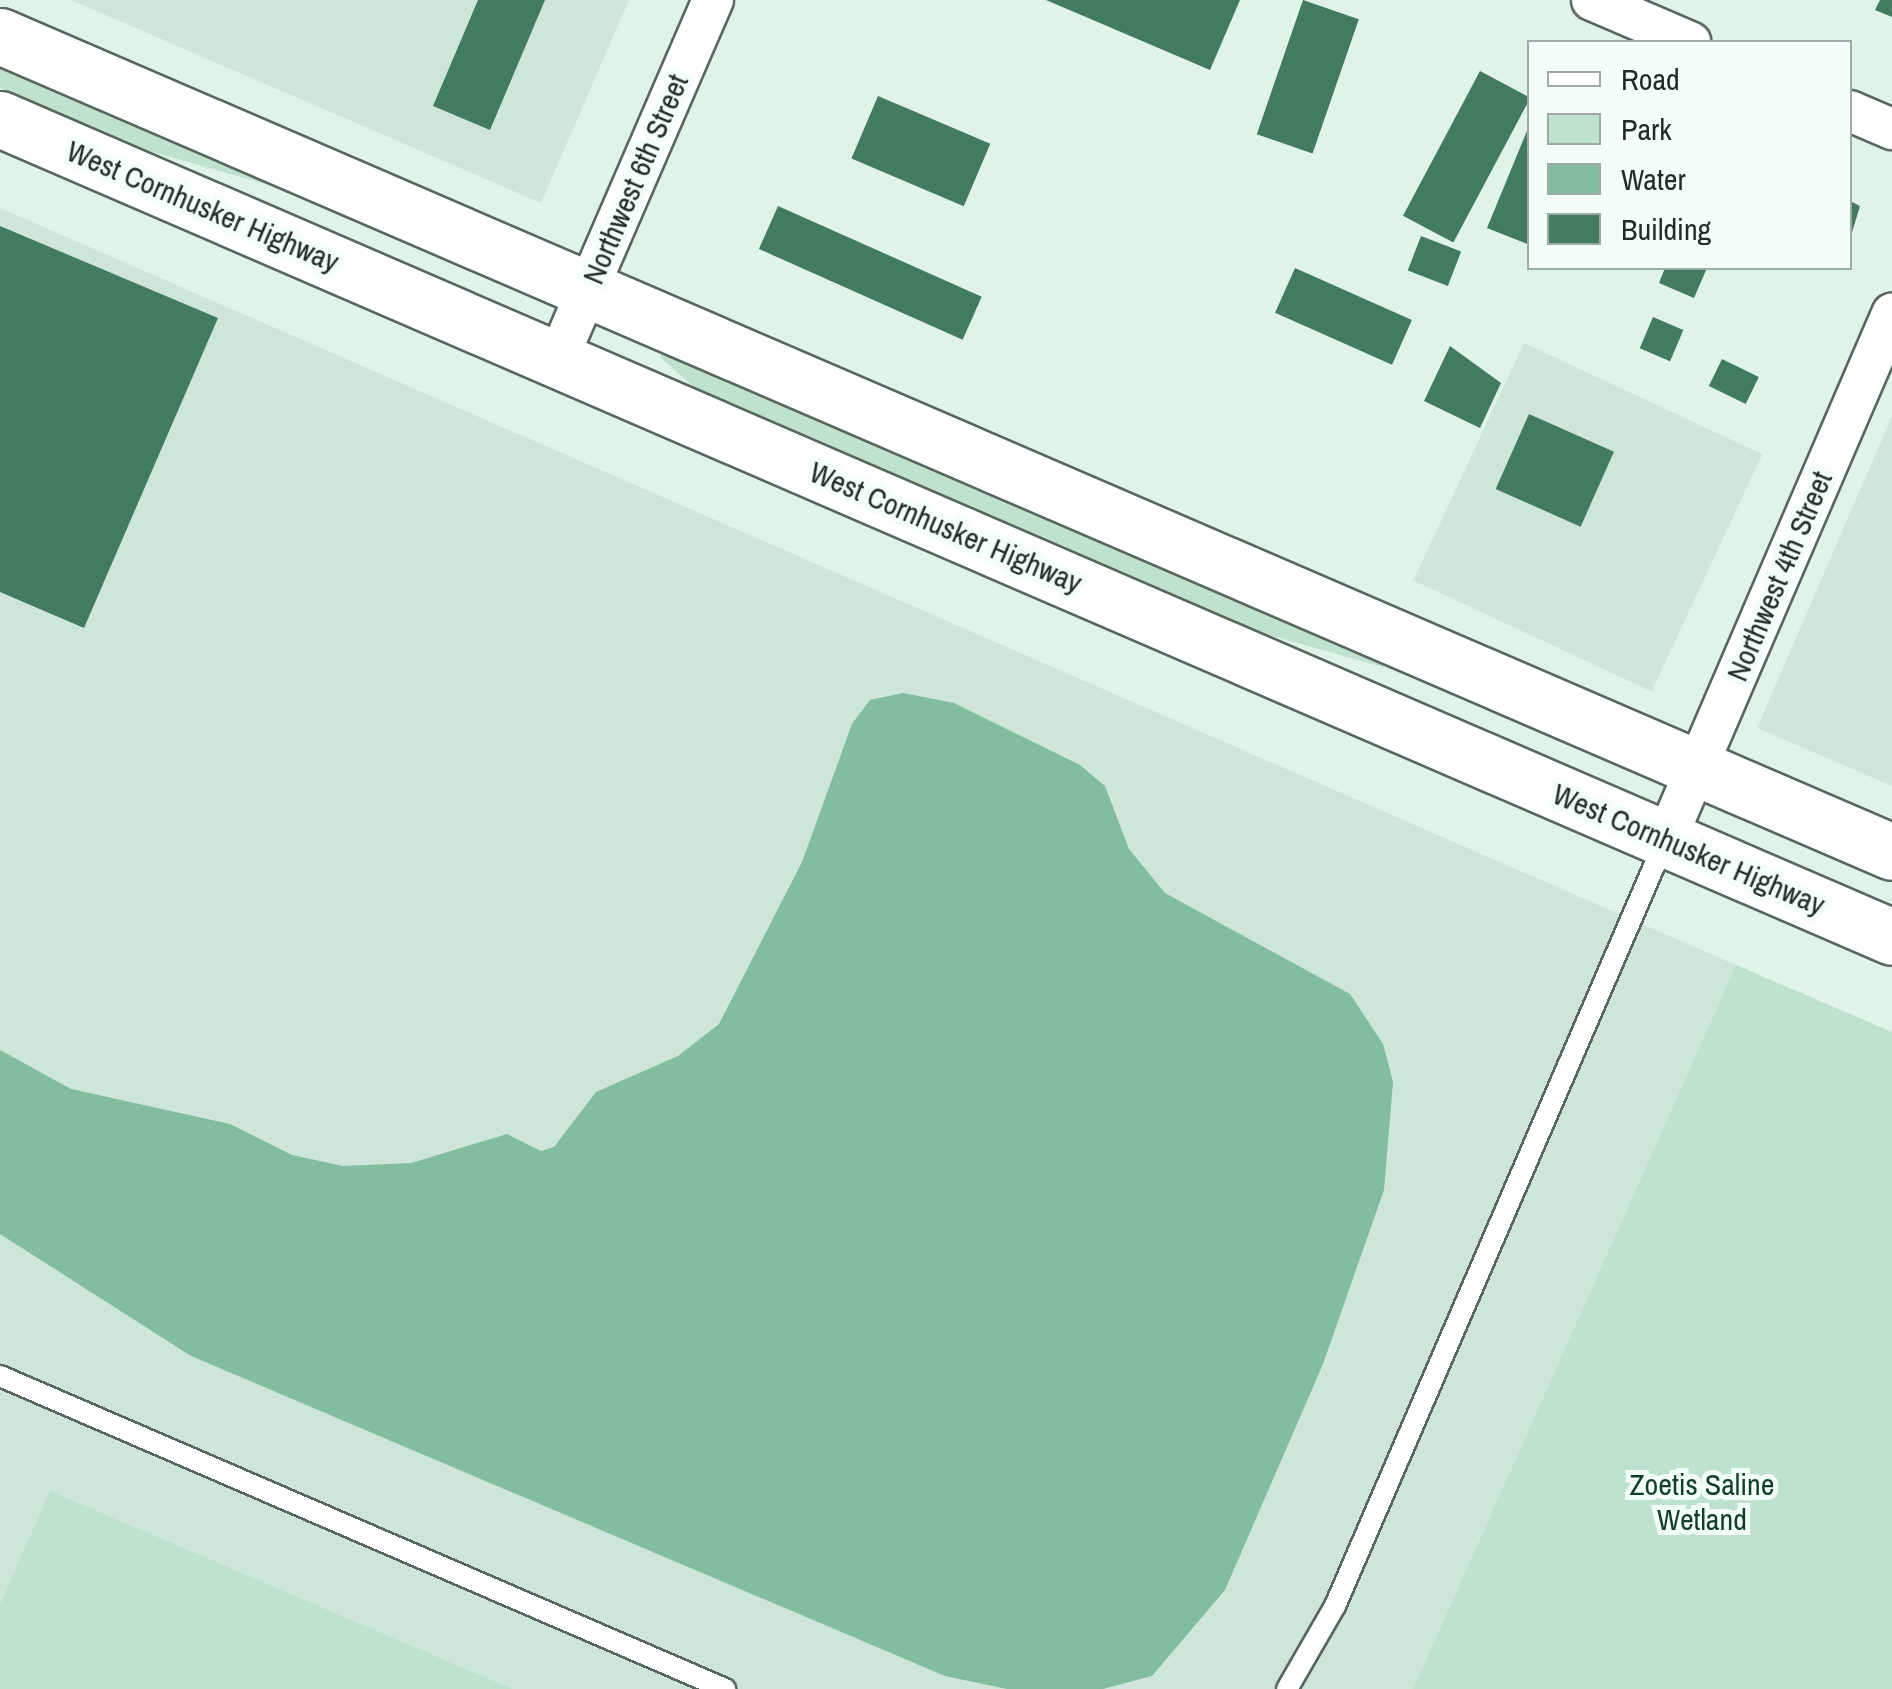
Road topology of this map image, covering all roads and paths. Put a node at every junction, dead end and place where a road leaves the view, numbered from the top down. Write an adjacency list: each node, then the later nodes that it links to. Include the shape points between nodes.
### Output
1 (712, 0): 8 (street, Northwest 6th Street)
2 (1592, 0): 4 (street)
3 (0, 36): 8 (main road)
4 (1685, 40)
5 (1852, 111): 7 (street)
6 (0, 119): 10 (main road, West Cornhusker Highway)
7 (1892, 129)
8 (587, 290): 10 (street, Northwest 6th Street); 11 (main road)
9 (1892, 314): 11 (street, Northwest 4th Street)
10 (558, 358): 12 (main road, West Cornhusker Highway)
11 (1697, 768): 12 (street, Northwest 4th Street); 13 (main road)
12 (1666, 839): 14 (main road, West Cornhusker Highway); 17 (lane, via 1335,1606)
13 (1892, 852)
14 (1892, 937)
15 (0, 1376): 16 (lane)
16 (725, 1689)
17 (1287, 1689)

